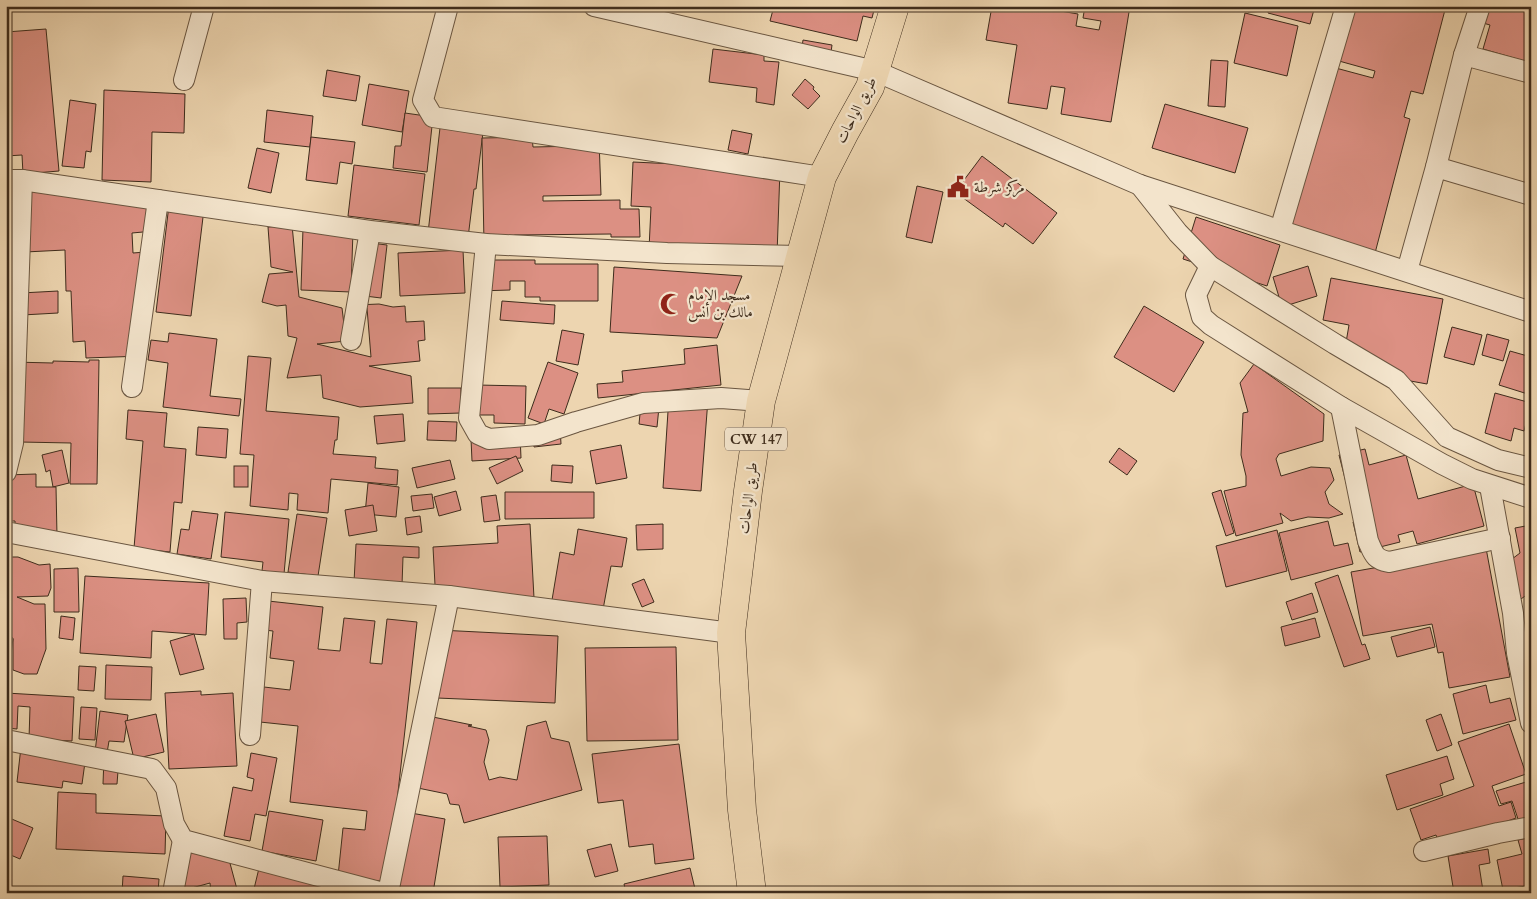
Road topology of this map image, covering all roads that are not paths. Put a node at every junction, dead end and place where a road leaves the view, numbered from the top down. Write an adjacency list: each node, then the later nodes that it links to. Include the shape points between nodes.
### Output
1 (204, 6): 11 (street)
2 (448, 6): 13 (street, via 423,100 433,117)
3 (594, 6): 7 (street)
4 (895, 6): 9 (main road, طريق الواحات / CW 147)
5 (1346, 6): 18 (street)
6 (1480, 6): 8 (street)
7 (640, 12): 9 (street)
8 (1464, 55): 10 (street); 12 (street)
9 (876, 70): 13 (main road, طريق الواحات / CW 147); 15 (street)
10 (1531, 73)
11 (184, 80)
12 (1436, 167): 16 (street); 23 (street)
13 (822, 178): 21 (main road, طريق الواحات / CW 147)
14 (14, 180): 17 (street); 30 (street, via 13,443)
15 (1140, 185): 18 (street); 22 (street, via 1178,234)
16 (1531, 195)
17 (158, 200): 19 (street); 26 (street)
18 (1280, 230): 23 (street)
19 (370, 231): 20 (street); 25 (street)
20 (486, 244): 21 (street); 27 (street, via 469,418 478,434 489,439 538,435 644,403 721,398)
21 (800, 256): 27 (main road, طريق الواحات / CW 147)
22 (1210, 266): 28 (street, via 1196,295 1202,316 1211,325); 29 (street, via 1396,380 1447,437 1498,460)
23 (1407, 271): 24 (street)
24 (1531, 312)
25 (351, 340)
26 (132, 387)
27 (762, 401): 37 (main road, طريق الواحات / CW 147)
28 (1341, 407): 31 (street, via 1442,464); 34 (street, via 1368,541 1379,560 1389,562)
29 (1531, 468)
30 (6, 472)
31 (1490, 486): 32 (street); 34 (street)
32 (1531, 498)
33 (6, 532): 35 (street)
34 (1500, 538): 38 (street)
35 (262, 581): 36 (street); 39 (street)
36 (449, 596): 37 (street); 46 (street)
37 (731, 634): 47 (main road, طريق الواحات / CW 147, via 742,810)
38 (1531, 723)
39 (250, 735)
40 (6, 740): 42 (street, via 152,769 166,788 174,824)
41 (1531, 828): 43 (street)
42 (184, 840): 44 (street); 45 (street)
43 (1424, 851)
44 (173, 893)
45 (383, 893)
46 (388, 893)
47 (752, 893)

